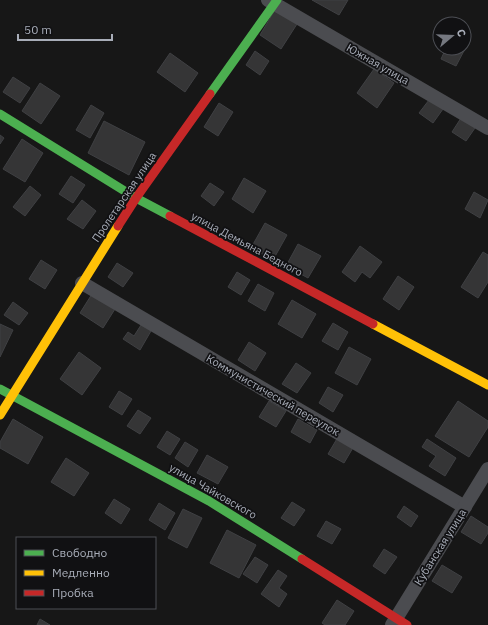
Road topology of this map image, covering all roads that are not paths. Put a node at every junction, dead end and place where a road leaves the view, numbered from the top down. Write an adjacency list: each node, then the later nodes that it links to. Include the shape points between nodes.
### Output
1 (273, 1): 3 (street, Южная улица); 4 (street, Пролетарская улица)
2 (0, 114): 4 (street, улица Демьяна Бедного)
3 (488, 128)
4 (136, 198): 5 (street, Пролетарская улица); 6 (street, улица Демьяна Бедного)
5 (82, 283): 8 (street, Пролетарская улица); 11 (street, Коммунистический переулок)
6 (488, 385)
7 (0, 389): 8 (street, улица Чайковского)
8 (12, 397): 9 (street, Пролетарская улица); 12 (street, улица Чайковского, via 209,500)
9 (0, 415)
10 (488, 469): 11 (street, Кубанская улица)
11 (465, 507): 12 (street, Кубанская улица)
12 (399, 623)

